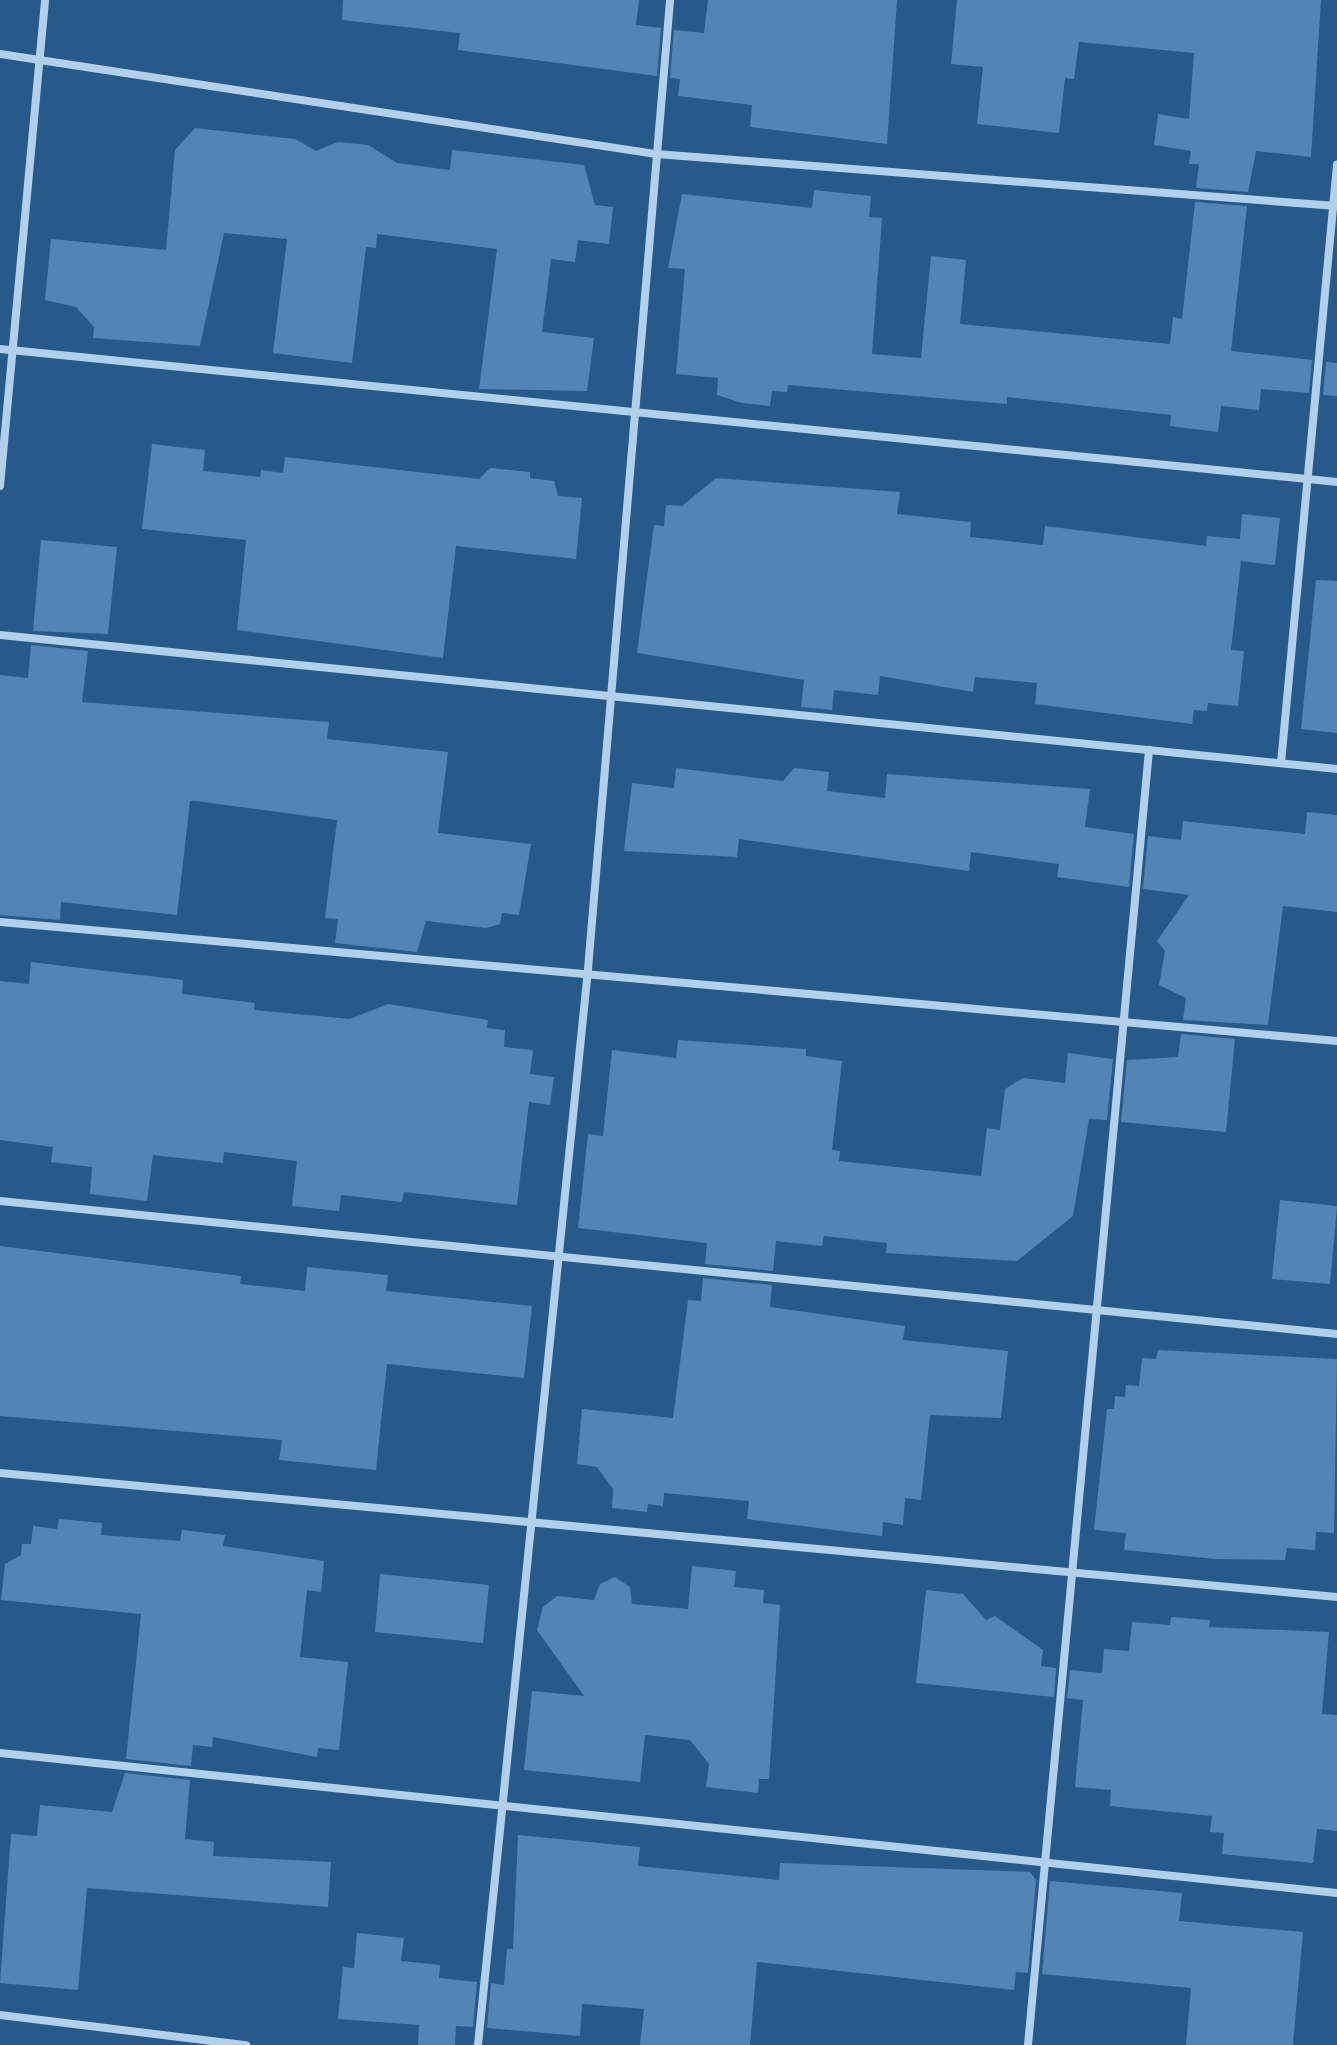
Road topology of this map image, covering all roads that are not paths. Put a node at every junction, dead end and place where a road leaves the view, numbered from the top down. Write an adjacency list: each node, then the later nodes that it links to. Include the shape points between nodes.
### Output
1 (45, 0): 4 (street)
2 (670, 0): 5 (street)
3 (0, 54): 4 (street)
4 (40, 60): 5 (street); 9 (street)
5 (656, 154): 7 (street); 10 (street)
6 (1337, 165): 7 (street)
7 (1335, 206): 11 (street)
8 (0, 349): 9 (street)
9 (12, 351): 10 (street); 13 (street)
10 (635, 412): 11 (street); 15 (street)
11 (1305, 479): 12 (street); 17 (street)
12 (1337, 482)
13 (0, 486)
14 (0, 635): 15 (street)
15 (611, 696): 16 (street); 20 (street)
16 (1149, 750): 17 (street); 21 (street)
17 (1281, 763): 18 (street)
18 (1337, 769)
19 (0, 922): 20 (street)
20 (588, 969): 21 (street); 24 (street)
21 (1124, 1018): 22 (street); 25 (street)
22 (1337, 1041)
23 (0, 1201): 24 (street)
24 (558, 1255): 25 (street); 28 (street)
25 (1095, 1313): 26 (street); 29 (street)
26 (1337, 1334)
27 (0, 1473): 28 (street)
28 (531, 1521): 29 (street); 32 (street)
29 (1072, 1572): 30 (street); 33 (street)
30 (1337, 1597)
31 (0, 1753): 32 (street)
32 (502, 1801): 33 (street); 37 (street)
33 (1046, 1867): 34 (street); 38 (street)
34 (1337, 1893)
35 (0, 2015): 36 (street)
36 (246, 2045)
37 (478, 2045)
38 (1028, 2045)

